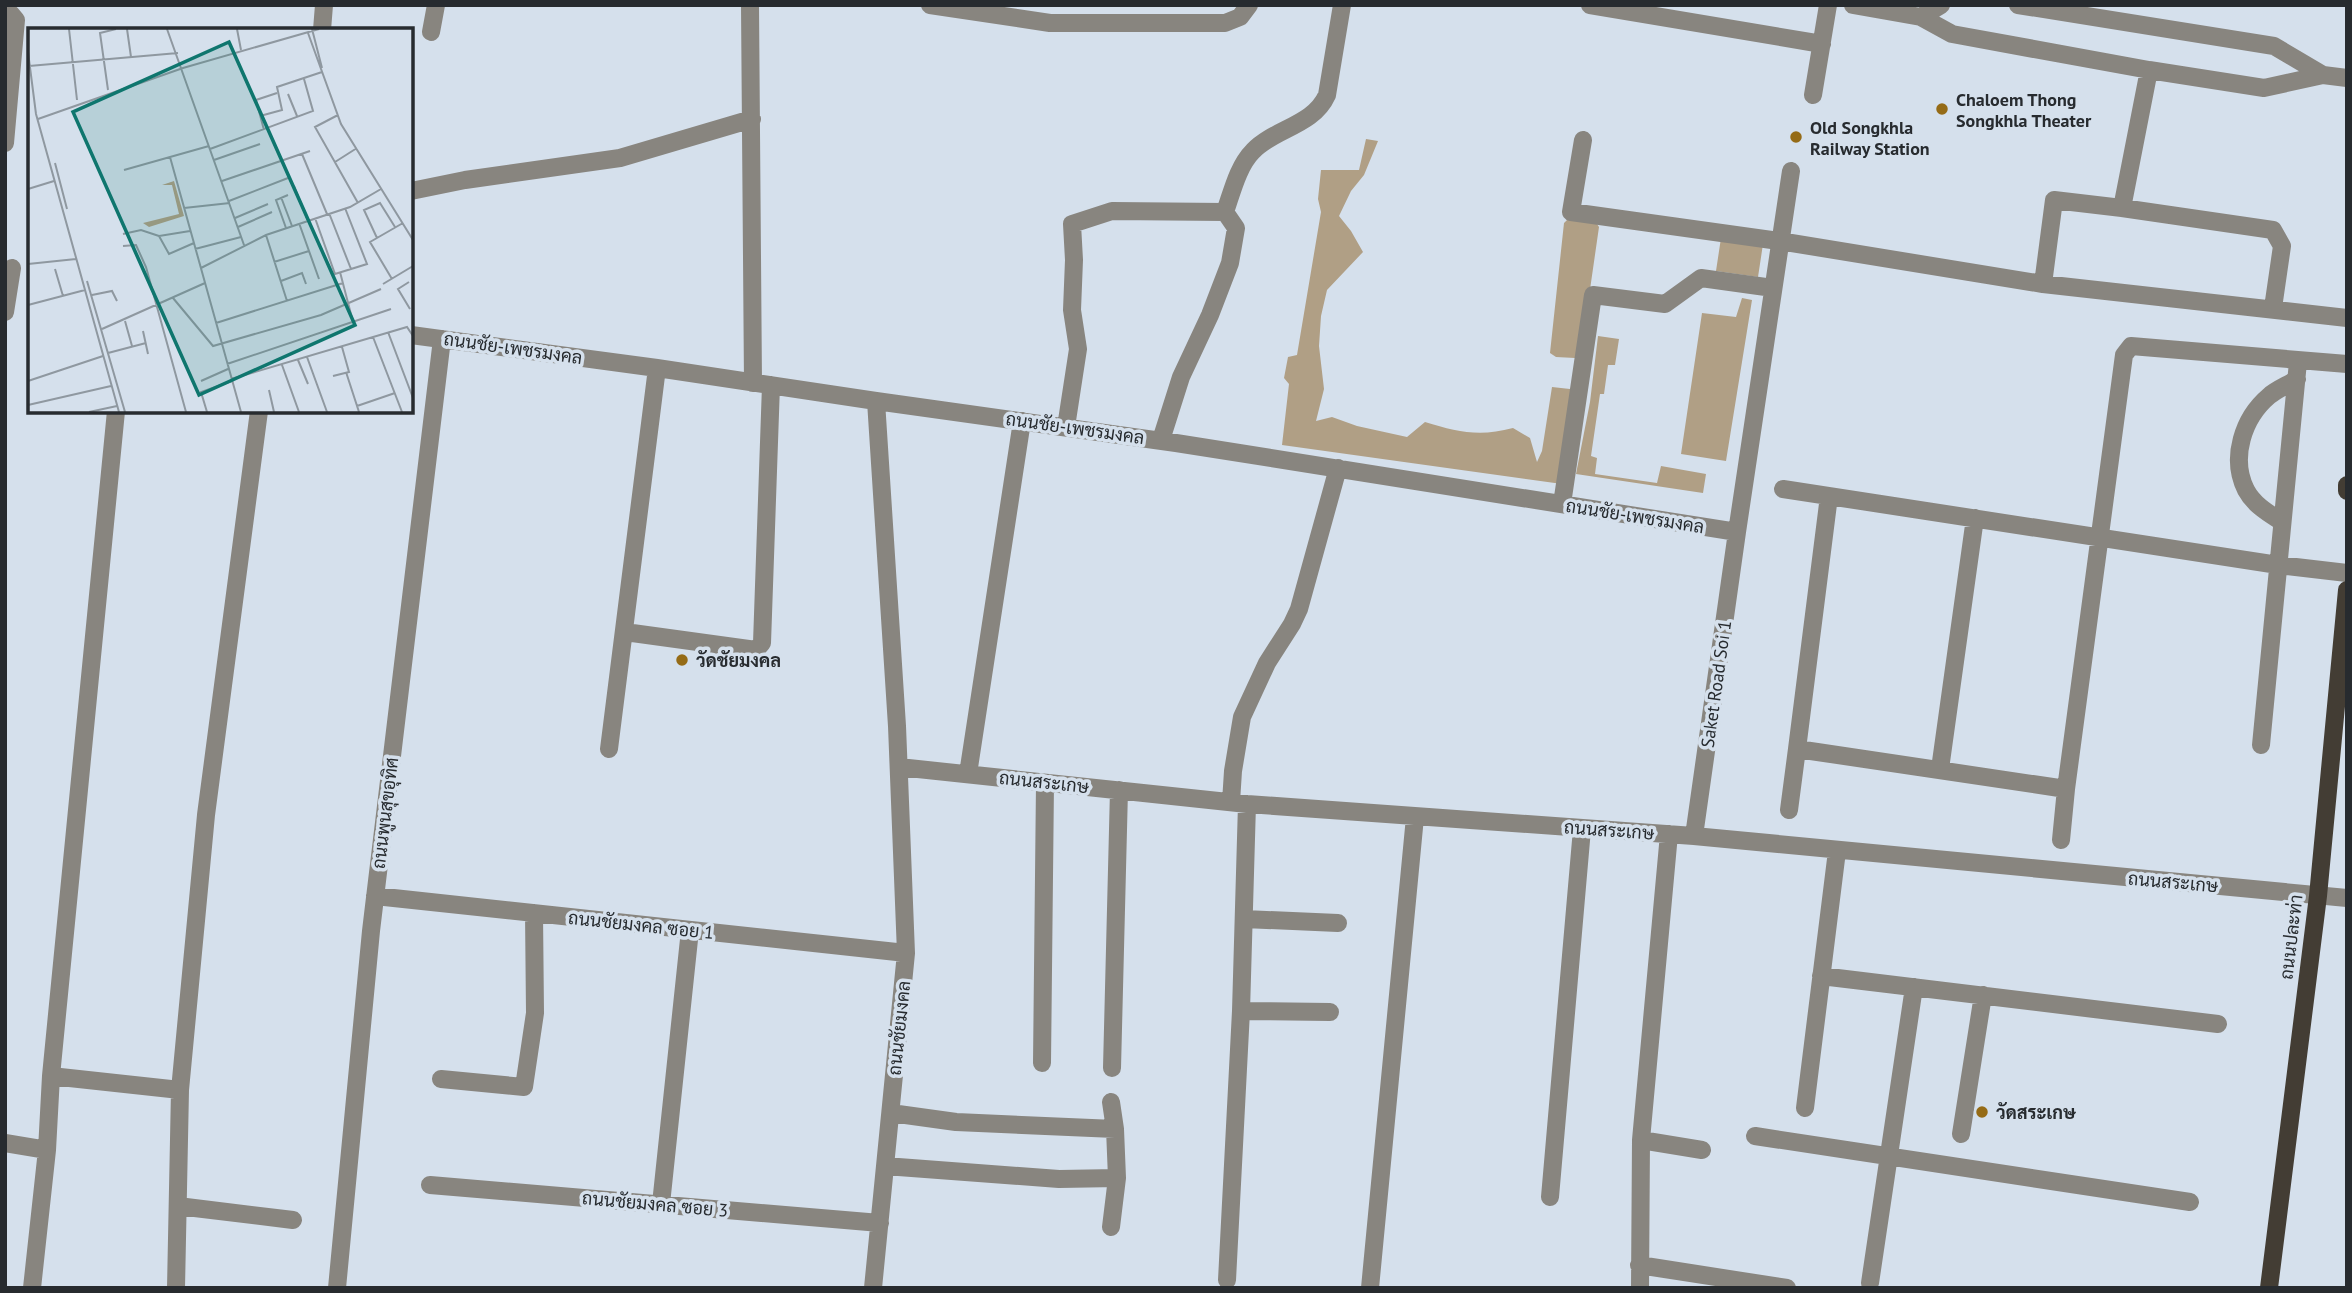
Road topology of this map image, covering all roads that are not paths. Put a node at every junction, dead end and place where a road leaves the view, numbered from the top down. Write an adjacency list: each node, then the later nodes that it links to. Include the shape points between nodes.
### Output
1 (324, 5): 14 (street)
2 (436, 5): 15 (street)
3 (750, 5): 21 (street)
4 (930, 5): 5 (street, via 1050,23 1225,23 1240,18)
5 (1249, 5)
6 (1342, 5): 27 (street, via 1322,105 1253,151)
7 (1590, 5): 16 (street)
8 (1828, 5): 16 (street)
9 (1853, 5): 13 (street)
10 (1941, 5): 13 (street)
11 (2018, 5): 18 (street, via 2274,46)
12 (5, 12): 23 (street, via 16,20)
13 (1921, 17): 17 (street, via 1952,34)
14 (322, 28)
15 (431, 32)
16 (1822, 44): 20 (street)
17 (2149, 70): 18 (street, via 2264,88); 26 (street)
18 (2323, 75): 19 (street)
19 (2347, 78)
20 (1813, 95)
21 (752, 119): 25 (street, via 620,158); 40 (street)
22 (1583, 140): 28 (street, via 1571,212)
23 (5, 143)
24 (1791, 170): 28 (street, Saket Road Soi 1)
25 (413, 191)
26 (2123, 208): 30 (street, via 2053,200); 32 (street, via 2273,230 2282,246)
27 (1225, 212): 46 (street, via 1112,211 1072,224 1072,310 1078,349); 47 (street, via 1236,228 1230,262 1181,377)
28 (1779, 241): 30 (street); 31 (street, Saket Road Soi 1)
29 (16, 269): 33 (street)
30 (2043, 284): 32 (street)
31 (1773, 288): 53 (street, via 1701,278 1665,304 1593,295); 56 (street, Saket Road Soi 1)
32 (2273, 308): 34 (street)
33 (5, 312)
34 (2347, 318)
35 (413, 335): 36 (street, ถนนชัย-เพชรมงคล)
36 (442, 338): 38 (street, ถนนชัย-เพชรมงคล); 79 (street, ถนนพูนสุขอุทิศ)
37 (2347, 365): 39 (street)
38 (657, 368): 40 (street, ถนนชัย-เพชรมงคล); 61 (street)
39 (2298, 371): 55 (street); 55 (street, via 2255,411 2240,445 2246,488 2259,506); 57 (street, via 2131,346 2126,349)
40 (753, 383): 41 (street, ถนนชัย-เพชรมงคล)
41 (771, 385): 42 (street, ถนนชัย-เพชรมงคล); 61 (street, via 762,643 756,650)
42 (876, 401): 45 (street, ถนนชัย-เพชรมงคล); 65 (street, ถนนชัยมงคล)
43 (116, 413): 95 (street)
44 (260, 413): 97 (street, via 206,816)
45 (1022, 421): 46 (street, ถนนชัย-เพชรมงคล); 67 (street)
46 (1066, 427): 47 (street, ถนนชัย-เพชรมงคล)
47 (1161, 440): 48 (street, ถนนชัย-เพชรมงคล)
48 (1338, 468): 53 (street, ถนนชัย-เพชรมงคล); 71 (street, via 1299,609 1242,717 1233,771)
49 (2347, 485): 51 (main road)
50 (1783, 489): 52 (street)
51 (2347, 491)
52 (1829, 496): 54 (street); 63 (street)
53 (1562, 504): 56 (street, ถนนชัย-เพชรมงคล)
54 (1975, 518): 57 (street); 66 (street)
55 (2282, 522): 58 (street)
56 (1737, 532): 76 (street, Saket Road Soi 1)
57 (2100, 537): 58 (street); 69 (street)
58 (2278, 565): 59 (street); 62 (street)
59 (2347, 573)
60 (2347, 590): 80 (main road, ถนนปละท่า)
61 (625, 632): 64 (street)
62 (2261, 745)
63 (1797, 749): 66 (street); 72 (street)
64 (609, 750)
65 (899, 767): 67 (street, ถนนสระเกษ); 86 (street, ถนนชัยมงคล)
66 (1940, 769): 69 (street)
67 (968, 775): 68 (street, ถนนสระเกษ)
68 (1045, 783): 70 (street, ถนนสระเกษ); 93 (street)
69 (2066, 789): 77 (street)
70 (1119, 790): 71 (street, ถนนสระเกษ); 94 (street)
71 (1239, 803): 73 (street, ถนนสระเกษ); 83 (street)
72 (1789, 810)
73 (1415, 817): 74 (street, ถนนสระเกษ); 127 (street)
74 (1582, 829): 75 (street, ถนนสระเกษ); 112 (street)
75 (1669, 834): 76 (street, ถนนสระเกษ); 104 (street)
76 (1694, 836): 78 (street, ถนนสระเกษ)
77 (2061, 840)
78 (1837, 850): 80 (street, ถนนสระเกษ); 87 (street)
79 (375, 896): 82 (street, ถนนชัยมงคล ซอย 1); 125 (street, ถนนพูนสุขอุทิศ)
80 (2318, 896): 81 (street, ถนนสระเกษ); 130 (main road, ถนนปละท่า)
81 (2347, 898)
82 (534, 913): 85 (street, ถนนชัยมงคล ซอย 1); 96 (street, via 535,1013 524,1087)
83 (1244, 919): 84 (street); 90 (street)
84 (1338, 923)
85 (690, 930): 86 (street, ถนนชัยมงคล ซอย 1); 114 (street)
86 (906, 953): 100 (street, ถนนชัยมงคล)
87 (1821, 976): 88 (street); 99 (street)
88 (1914, 987): 89 (street); 108 (street)
89 (1983, 995): 92 (street); 102 (street)
90 (1241, 1010): 91 (street); 120 (street)
91 (1329, 1012)
92 (2218, 1024)
93 (1042, 1063)
94 (1112, 1068)
95 (51, 1076): 97 (street); 106 (street)
96 (440, 1079)
97 (180, 1090): 115 (street)
98 (1111, 1102): 101 (street)
99 (1805, 1108)
100 (891, 1112): 101 (street, via 956,1122); 109 (street, ถนนชัยมงคล)
101 (1115, 1129): 110 (street)
102 (1961, 1133)
103 (1755, 1136): 108 (street)
104 (1641, 1140): 107 (street); 119 (street)
105 (5, 1143): 106 (street)
106 (47, 1150): 123 (street)
107 (1702, 1150)
108 (1889, 1157): 113 (street); 121 (street)
109 (885, 1166): 110 (street, via 1059,1179); 117 (street, ถนนชัยมงคล)
110 (1117, 1178): 118 (street)
111 (430, 1185): 114 (street, ถนนชัยมงคล ซอย 3)
112 (1550, 1197)
113 (2190, 1202)
114 (661, 1204): 117 (street, ถนนชัยมงคล ซอย 3)
115 (178, 1206): 116 (street); 124 (street)
116 (293, 1220)
117 (880, 1223): 126 (street, ถนนชัยมงคล)
118 (1111, 1227)
119 (1639, 1265): 122 (street); 128 (street)
120 (1227, 1280)
121 (1870, 1283)
122 (1741, 1284): 129 (street)
123 (32, 1288)
124 (176, 1288)
125 (337, 1288)
126 (873, 1288)
127 (1370, 1288)
128 (1640, 1288)
129 (1787, 1288)
130 (2269, 1288)

